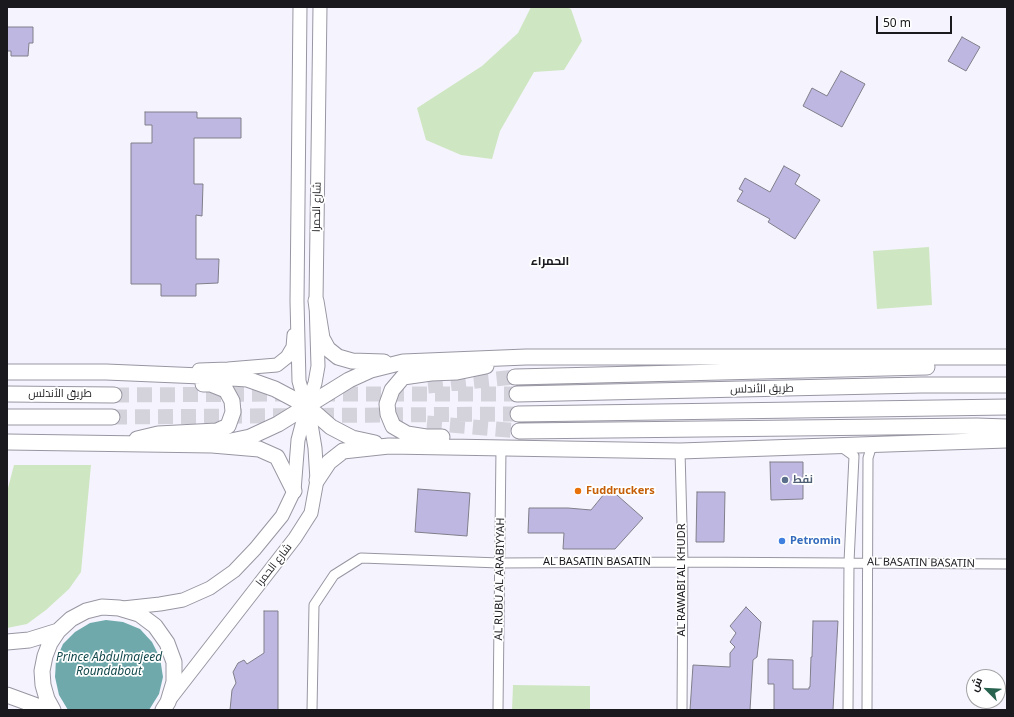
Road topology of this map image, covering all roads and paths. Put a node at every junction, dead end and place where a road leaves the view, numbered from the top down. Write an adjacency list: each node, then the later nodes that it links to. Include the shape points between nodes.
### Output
1 (300, 7): 3 (main road, شارع الحمرا)
2 (320, 7): 4 (main road, شارع الحمرا)
3 (296, 301): 10 (main road, via 293,347 287,357 277,365); 16 (main road, شارع الحمرا, via 299,381)
4 (316, 302): 8 (main road, via 322,338 328,350 338,357 352,361); 16 (main road, شارع الحمرا, via 318,366)
5 (526, 357): 6 (main road); 8 (main road); 30 (main road, via 458,372 403,377 392,390 387,404 393,426 407,434 426,437 467,437)
6 (1007, 357)
7 (1007, 360): 11 (main road, via 987,365)
8 (403, 362): 16 (main road, via 366,372)
9 (7, 372): 10 (main road)
10 (106, 372): 16 (main road, via 247,379 275,389); 25 (main road, via 160,383 211,384 226,390 232,401 233,412 228,426 217,431 158,434)
11 (515, 377)
12 (1007, 385): 14 (main road, طريق الأندلس)
13 (7, 394): 15 (main road, طريق الأندلس)
14 (517, 394)
15 (114, 395)
16 (307, 406): 27 (main road, via 250,437); 28 (main road, via 331,427 352,438); 32 (main road, شارع الحمرا); 33 (main road, شارع الحمرا, via 298,440)
17 (1007, 407): 18 (main road, طريق الأندلس)
18 (518, 414)
19 (7, 417): 20 (main road, طريق الأندلس)
20 (112, 417)
21 (1007, 427): 22 (main road)
22 (520, 431)
23 (1007, 440): 26 (main road)
24 (7, 442): 25 (main road)
25 (120, 444): 27 (main road)
26 (872, 445): 29 (main road); 36 (street, via 868,458)
27 (212, 446): 33 (main road, via 259,448 277,457)
28 (389, 446): 30 (main road); 32 (main road, via 343,451 329,462)
29 (840, 446): 31 (main road); 35 (street, via 854,456)
30 (501, 448): 31 (main road); 37 (street, AL RUBU AL ARABIYYAH)
31 (680, 451): 34 (street, AL RAWABI AL KHUDR)
32 (318, 480): 43 (main road, شارع الحمرا, via 311,513 295,538)
33 (294, 491): 39 (main road, شارع الحمرا, via 282,516 255,549 234,571 210,588 183,600)
34 (683, 562): 35 (street, AL BASATIN BASATIN); 37 (street, AL BASATIN BASATIN); 48 (street, AL RAWABI AL KHUDR)
35 (849, 562): 36 (street, AL BASATIN BASATIN); 49 (street)
36 (867, 562): 38 (street, AL BASATIN BASATIN); 50 (street)
37 (500, 563): 46 (street, AL BASATIN BASATIN, via 361,558 334,575 314,605); 47 (street, AL RUBU AL ARABIYYAH)
38 (1007, 564)
39 (119, 608): 40 (main road, via 86,611 71,619); 43 (main road, via 139,614 155,626 167,643 174,662 174,682)
40 (58, 631): 41 (main road, via 29,640); 45 (main road, via 50,643 42,671 43,685)
41 (7, 642)
42 (7, 694): 44 (main road)
43 (166, 706)
44 (48, 710)
45 (53, 710)
46 (312, 710)
47 (498, 710)
48 (682, 710)
49 (848, 710)
50 (867, 710)

